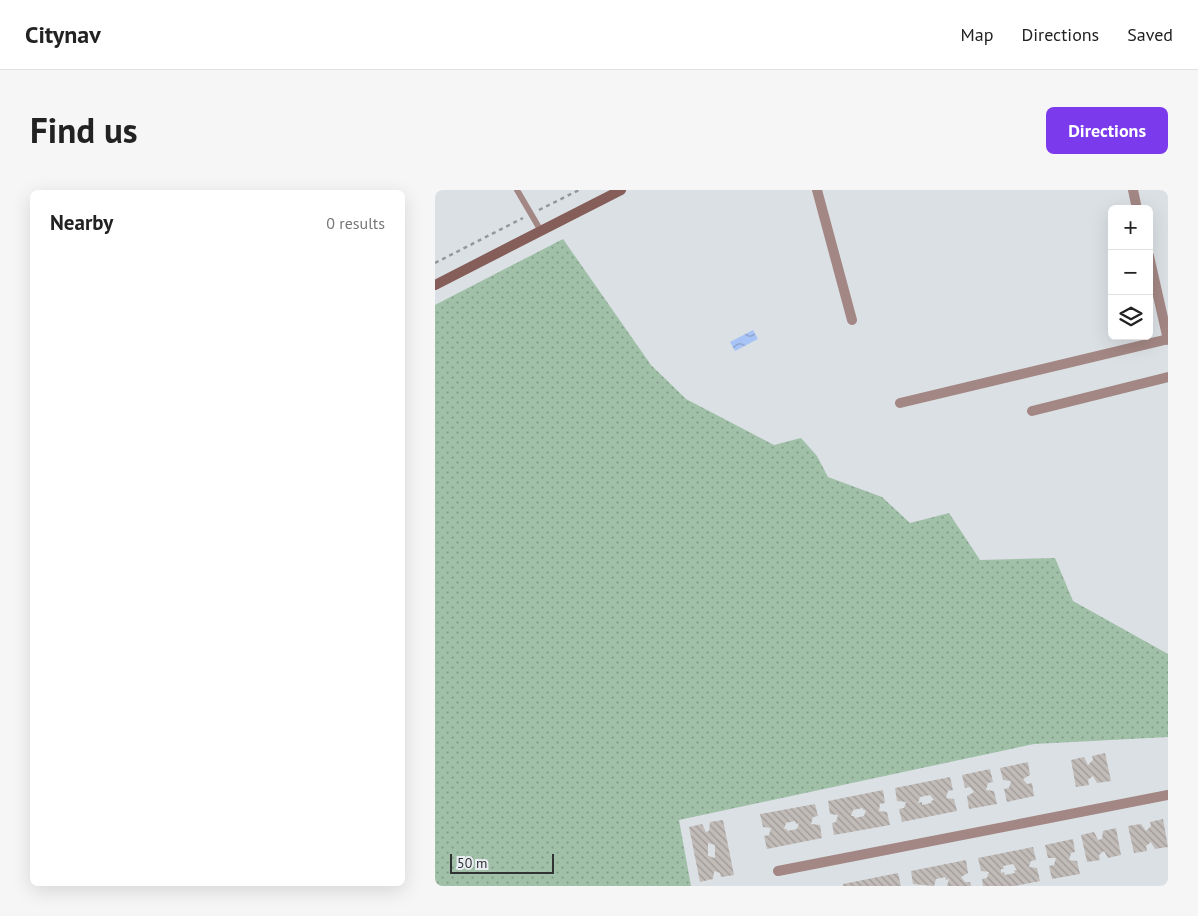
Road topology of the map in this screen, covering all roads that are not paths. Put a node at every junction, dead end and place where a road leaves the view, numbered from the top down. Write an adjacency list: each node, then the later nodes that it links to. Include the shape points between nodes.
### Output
1 (517, 190): 6 (lane)
2 (621, 190): 6 (main road)
3 (817, 190): 9 (street)
4 (1133, 190): 5 (street)
5 (1136, 205)
6 (541, 231): 8 (main road)
7 (1153, 273): 10 (street)
8 (435, 286)
9 (852, 320)
10 (1168, 339): 12 (street)
11 (1168, 377): 13 (street)
12 (899, 403)
13 (1032, 411)
14 (1168, 795): 15 (street)
15 (778, 871)

